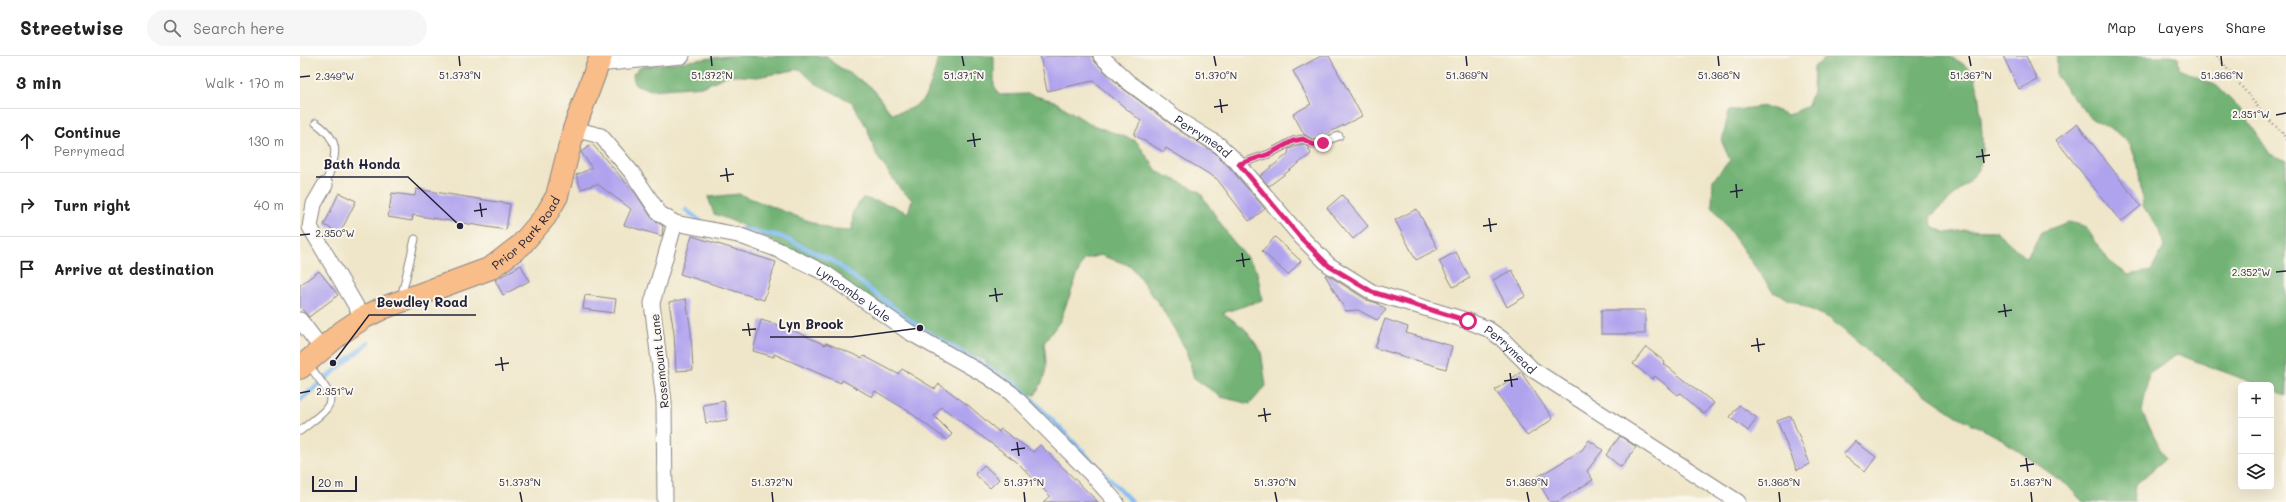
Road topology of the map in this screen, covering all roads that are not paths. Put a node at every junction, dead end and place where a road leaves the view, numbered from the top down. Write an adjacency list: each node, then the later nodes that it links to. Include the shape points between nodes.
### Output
1 (682, 56): 3 (street)
2 (1101, 56): 7 (street, Perrymead, via 1127,81 1185,124 1219,145)
3 (599, 60): 5 (main road, Prior Park Road)
4 (316, 123): 8 (lane, via 329,132 335,148)
5 (574, 129): 9 (street, Lyncombe Vale, via 601,136 633,174 659,213); 11 (main road, Prior Park Road, via 557,196 545,217 521,245 491,268)
6 (1339, 136): 7 (lane, via 1314,145 1303,139 1293,141 1269,154)
7 (1239, 164): 18 (street, Perrymead, via 1300,237 1329,266 1372,292 1488,329 1502,339 1532,369)
8 (324, 185): 12 (street, via 314,204 310,227)
9 (676, 223): 16 (street, Rosemount Lane, via 652,303 664,402); 17 (street, Lyncombe Vale, via 738,235 776,249 826,273 909,332 987,376 1011,393)
10 (416, 239): 11 (lane)
11 (400, 302): 12 (main road, Prior Park Road)
12 (363, 318): 14 (main road, Prior Park Road)
13 (300, 320): 14 (street)
14 (312, 364): 15 (lane, via 331,401 328,409)
15 (300, 431)
16 (665, 502)
17 (1116, 502)
18 (1738, 502)

